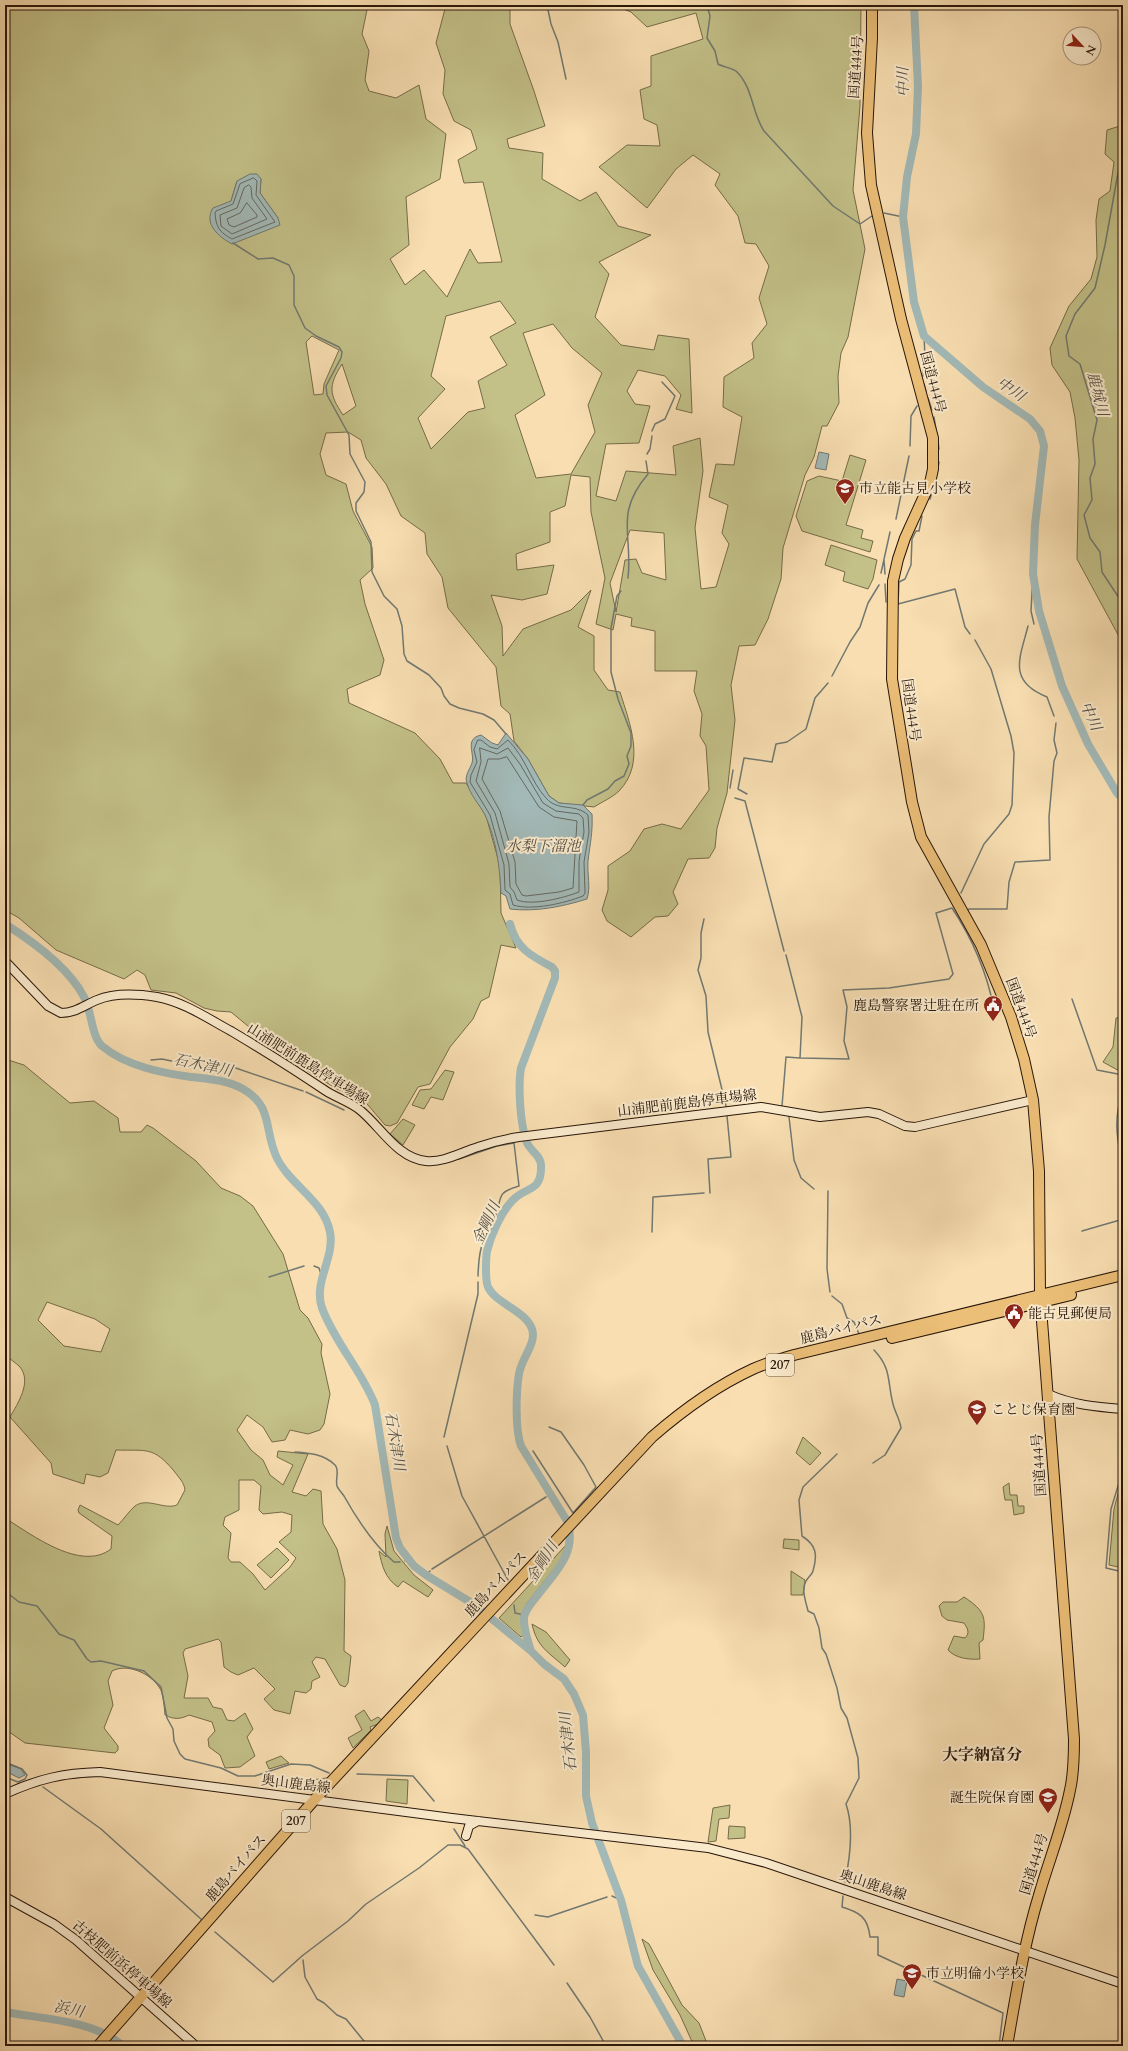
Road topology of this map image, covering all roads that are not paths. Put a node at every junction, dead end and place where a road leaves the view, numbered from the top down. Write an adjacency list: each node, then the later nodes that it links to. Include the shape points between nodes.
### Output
1 (872, 5): 3 (highway, 国道444号, via 867,133 871,185 901,319 930,426 934,454 930,484 905,538 893,582 891,659 894,703 921,837 984,951 1011,1017)
2 (5, 961): 3 (main road, 山浦肥前鹿島停車場線, via 53,1010 66,1013 96,1000 131,994 172,1001 201,1014 351,1104 396,1146 421,1160 443,1159 492,1142 530,1135 762,1107 820,1117 868,1112 879,1114 905,1126 915,1127)
3 (1033, 1100): 6 (highway, 国道444号, via 1039,1171)
4 (1123, 1275): 6 (highway, 207)
5 (1123, 1281): 6 (highway, 207)
6 (1040, 1299): 7 (highway, 国道444号); 10 (highway, 鹿島バイパス / 207, via 795,1360 731,1384 689,1412 569,1531)
7 (1048, 1394): 8 (main road, via 1088,1406); 14 (highway, 国道444号, via 1074,1739 1074,1768 1067,1804)
8 (1123, 1409)
9 (5, 1794): 10 (main road, 奥山鹿島線, via 38,1780 81,1772 100,1772)
10 (320, 1799): 11 (main road, 奥山鹿島線); 16 (highway, 鹿島バイパス / 207)
11 (478, 1821): 12 (main road, via 470,1826); 14 (main road, 奥山鹿島線, via 708,1848 746,1857)
12 (466, 1836)
13 (5, 1896): 16 (main road, 古枝肥前浜停車場線, via 54,1924 76,1940)
14 (1024, 1950): 15 (main road, 奥山鹿島線); 19 (highway, 国道444号)
15 (1123, 1984)
16 (143, 2000): 17 (highway, 鹿島バイパス / 207); 18 (main road, 古枝肥前浜停車場線)
17 (101, 2046)
18 (196, 2046)
19 (1007, 2046)

